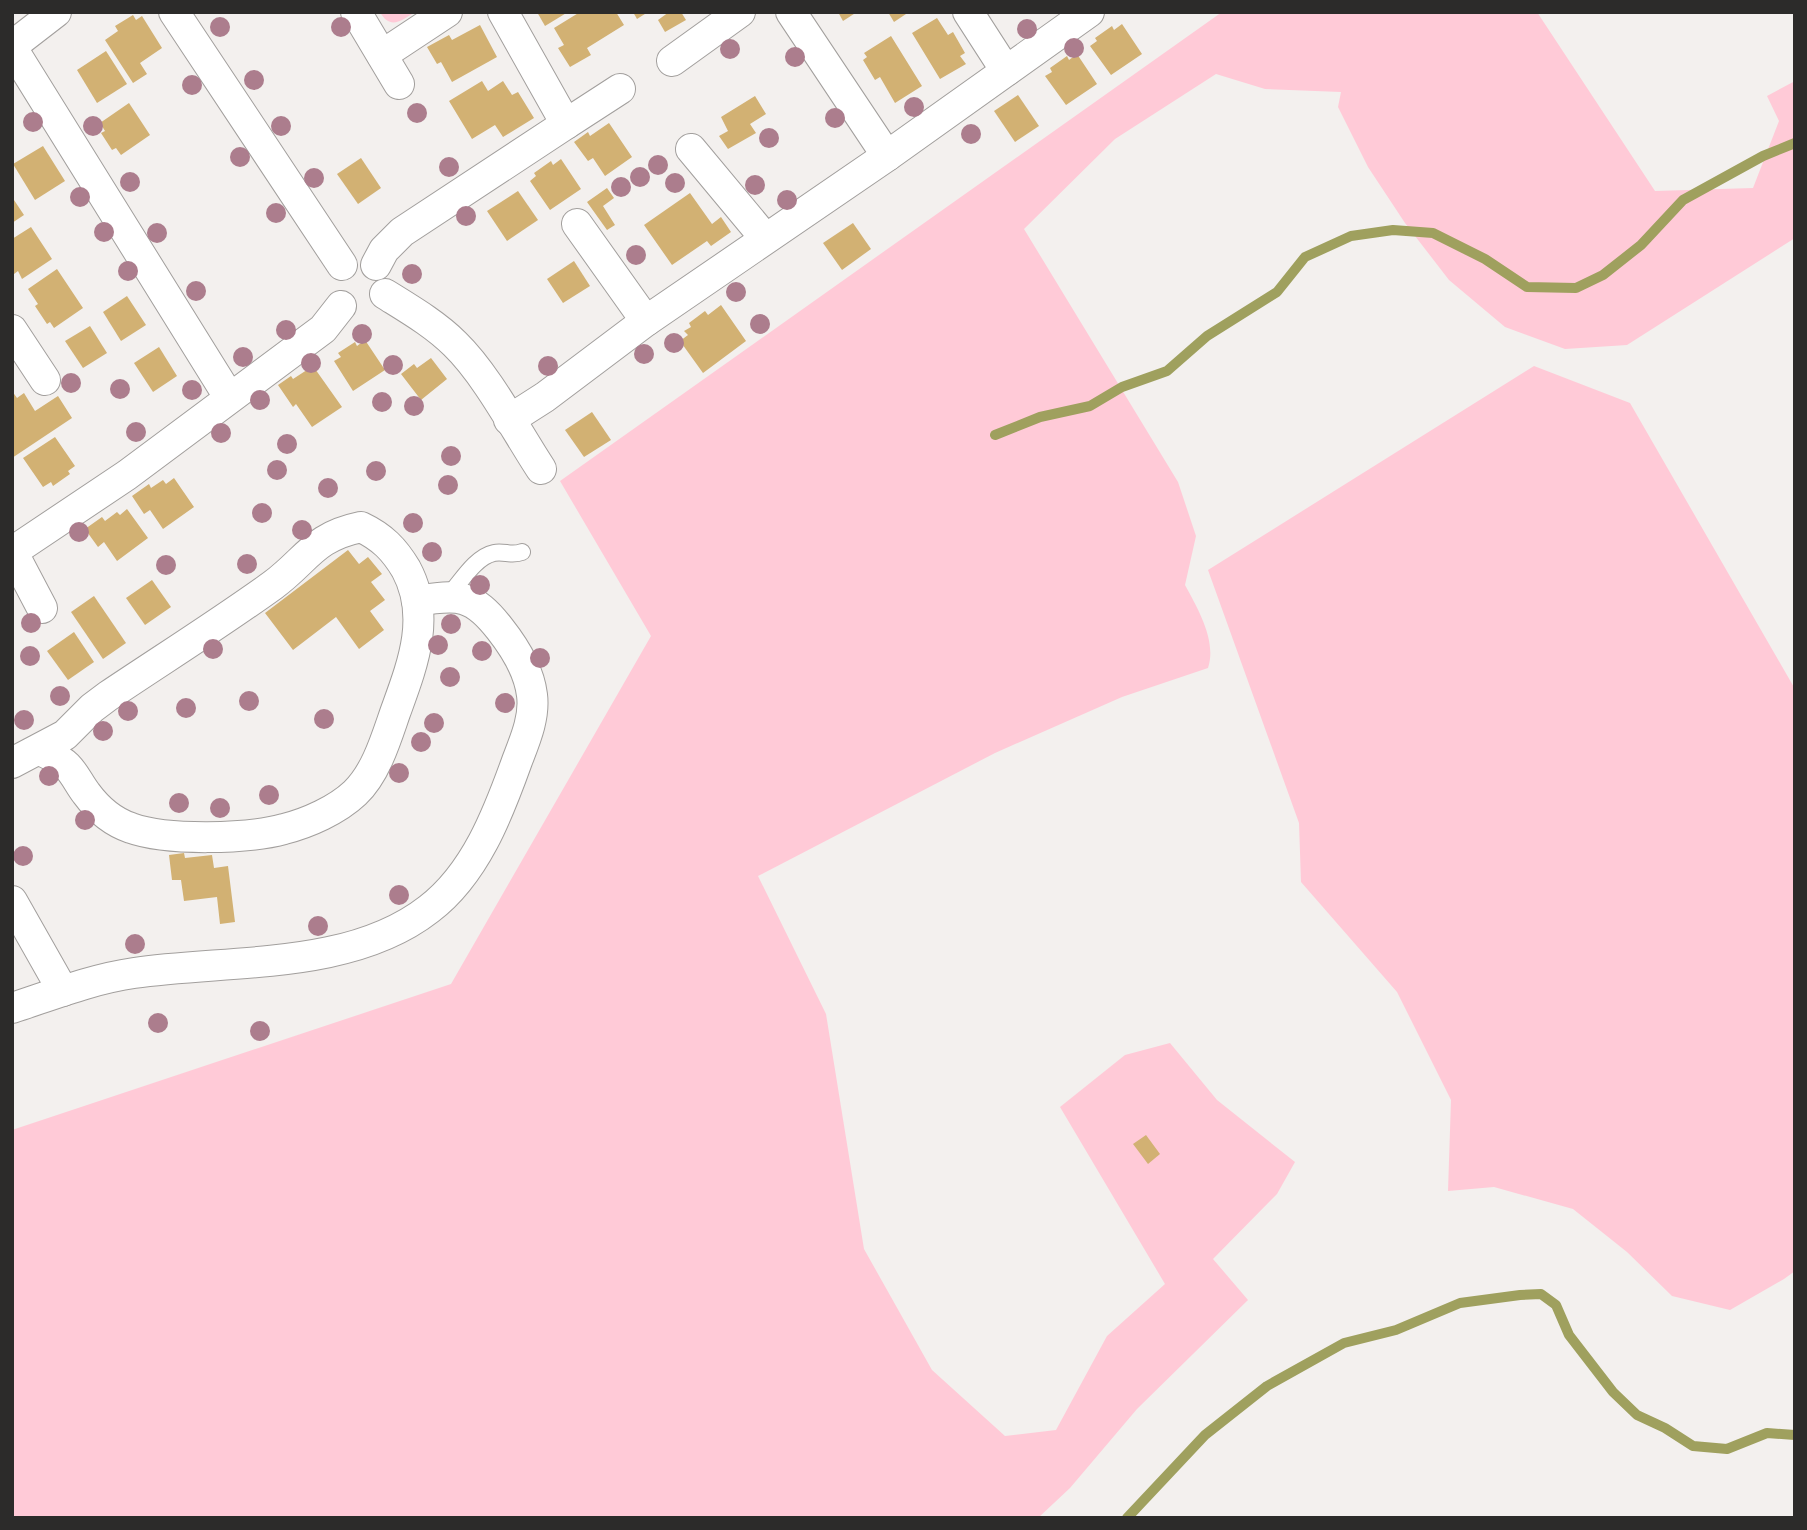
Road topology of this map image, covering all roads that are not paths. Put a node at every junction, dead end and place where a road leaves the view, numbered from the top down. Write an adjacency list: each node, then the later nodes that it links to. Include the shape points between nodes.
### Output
1 (56, 12): 10 (street)
2 (174, 12): 21 (street)
3 (356, 12): 11 (street)
4 (447, 12): 11 (street)
5 (503, 12): 16 (street)
6 (791, 12): 18 (street)
7 (968, 12): 13 (street)
8 (1089, 12): 13 (street)
9 (721, 18): 12 (street)
10 (12, 47): 28 (street)
11 (382, 55): 14 (street)
12 (672, 61)
13 (1006, 71): 18 (street)
14 (399, 84)
15 (620, 89): 16 (street)
16 (566, 124): 22 (street, via 402,232)
17 (691, 149): 20 (street)
18 (887, 156): 20 (street)
19 (577, 224): 25 (street)
20 (765, 238): 25 (street)
21 (342, 265): 22 (street, via 359,259); 24 (street, via 332,285)
22 (376, 265): 23 (street, via 386,284)
23 (384, 294): 24 (street, via 380,303 361,313); 29 (street, via 457,345)
24 (341, 306): 28 (street, via 323,329)
25 (646, 321): 29 (street)
26 (12, 330): 27 (street)
27 (29, 369)
28 (229, 397): 31 (street, via 116,483)
29 (509, 420): 30 (street)
30 (541, 469)
31 (12, 552): 35 (street)
32 (522, 552): 33 (lane, via 482,558)
33 (449, 595): 34 (street); 39 (street, via 477,606 494,621 520,658 532,697 527,734 504,797 480,847 452,887 411,922 361,943 264,962 135,972)
34 (417, 601): 36 (street, via 411,579 392,547 361,527 345,530 313,547 275,583 108,696 65,735); 36 (street, via 414,659 374,765 353,794 299,825 271,832 200,836 132,829 107,815 67,766)
35 (42, 608)
36 (40, 750): 37 (street)
37 (12, 763)
38 (12, 901): 39 (street)
39 (63, 991): 40 (street)
40 (12, 1009)

